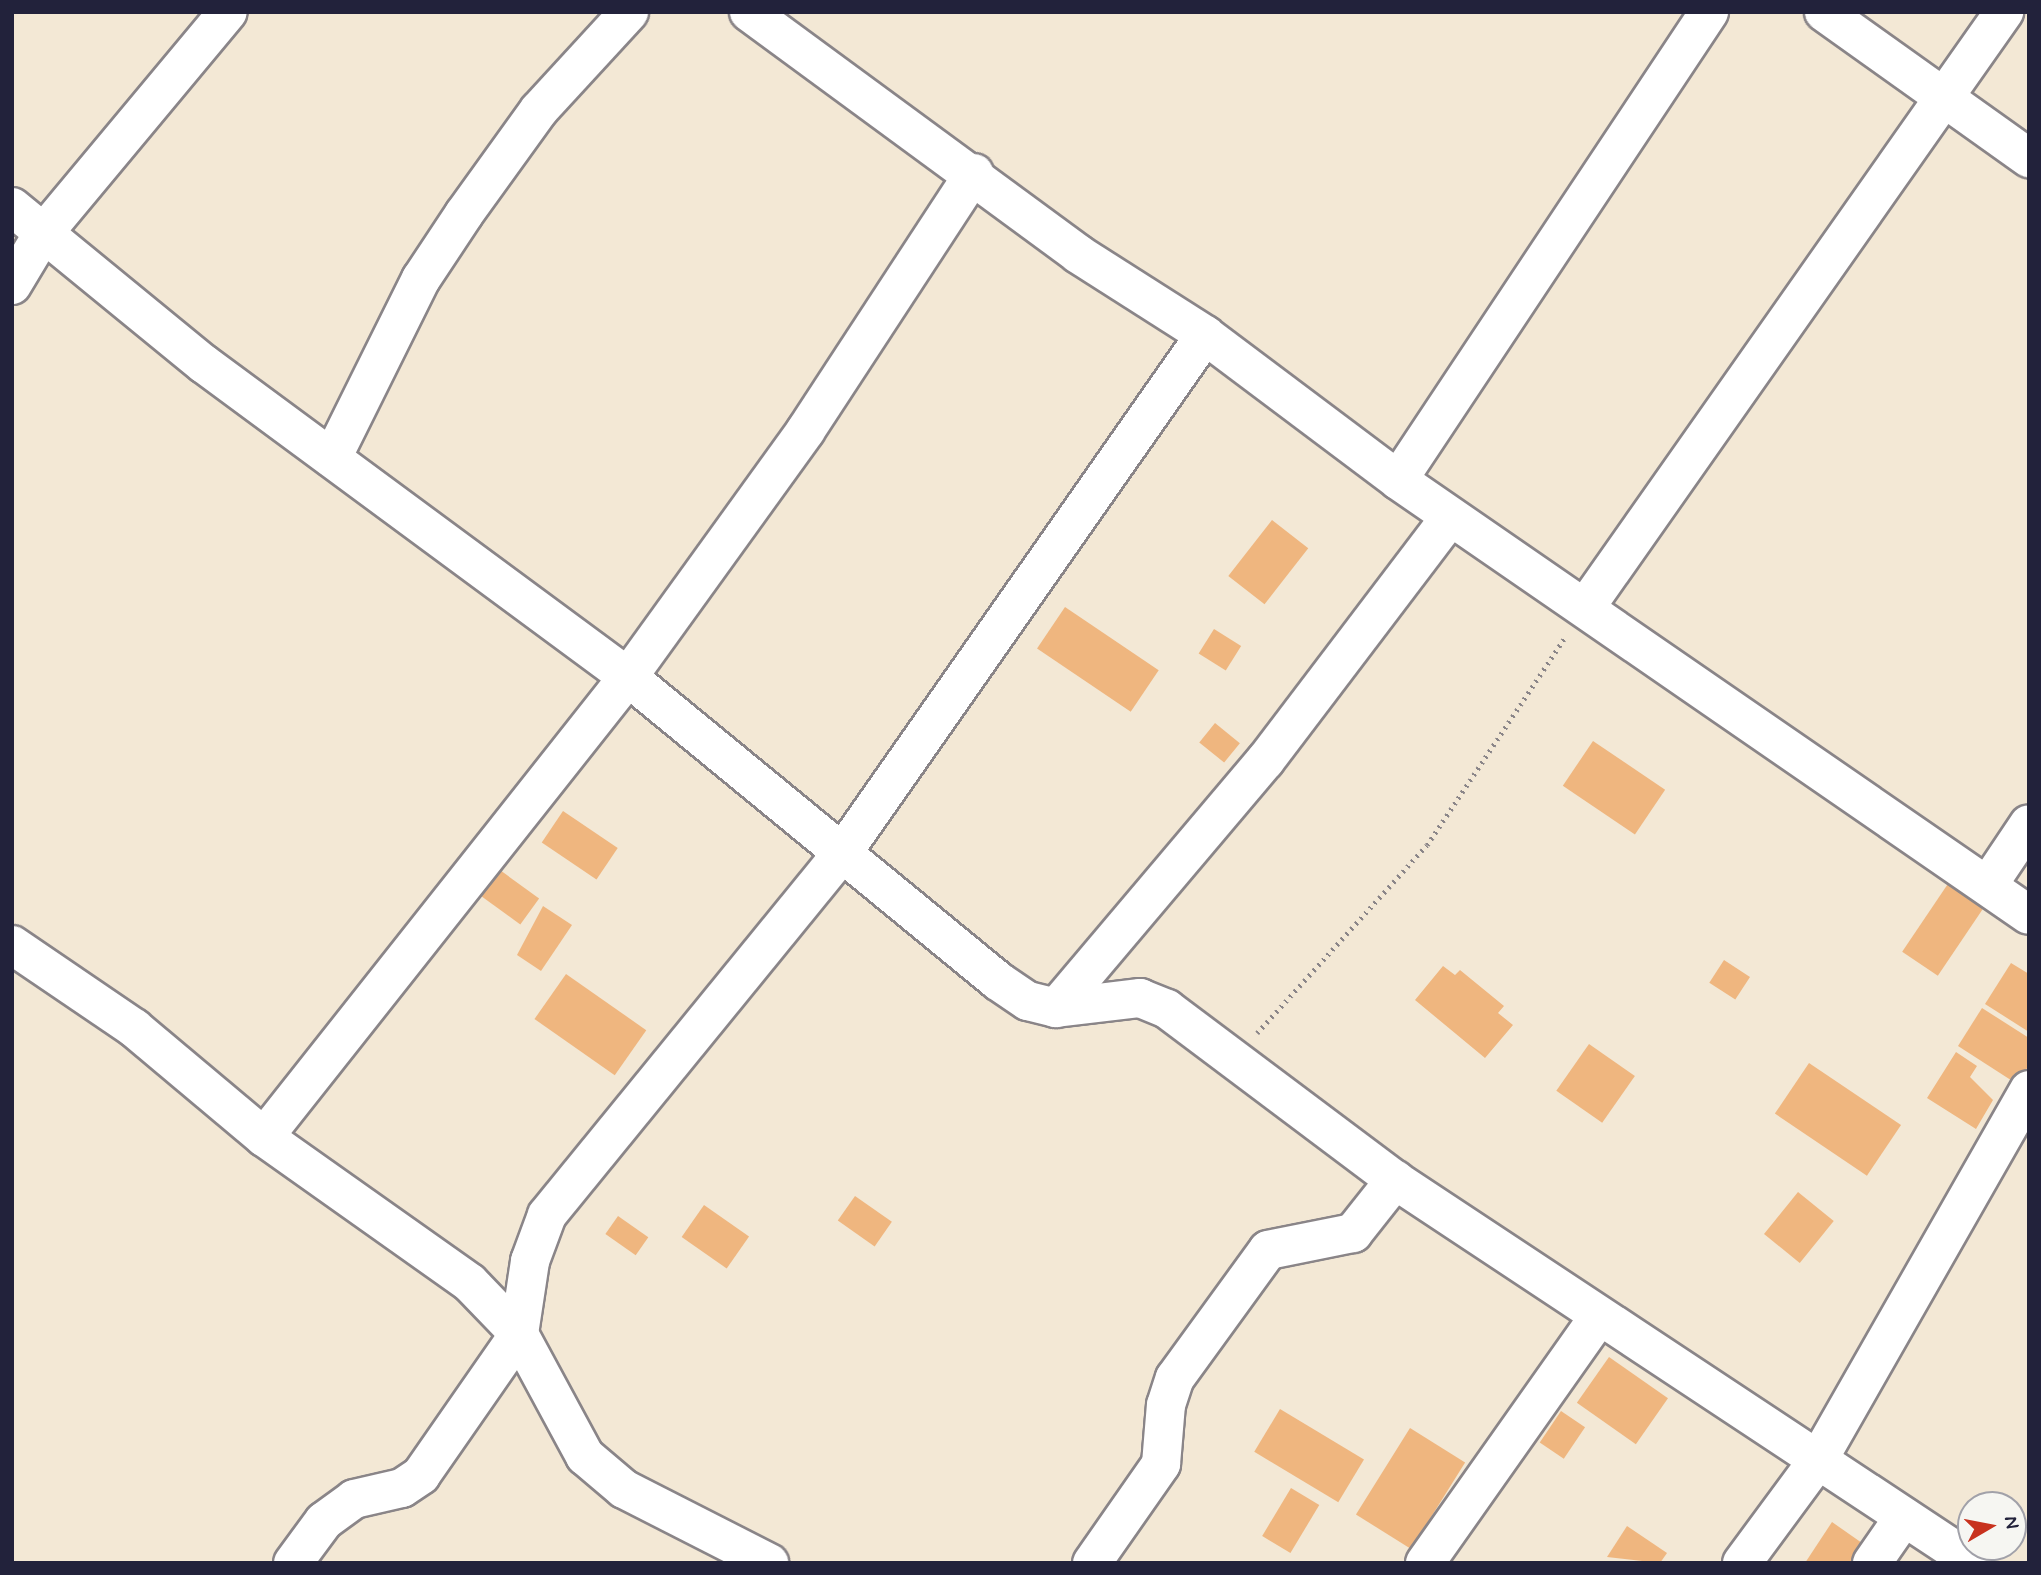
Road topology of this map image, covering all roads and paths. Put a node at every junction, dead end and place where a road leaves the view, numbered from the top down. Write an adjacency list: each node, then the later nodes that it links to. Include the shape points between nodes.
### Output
1 (228, 12): 11 (street)
2 (629, 12): 14 (street, via 540,110 464,214 421,279)
3 (1709, 12): 15 (street)
4 (1824, 12): 7 (street)
5 (2004, 12): 7 (street)
6 (774, 19): 9 (street)
7 (1947, 99): 8 (street); 17 (street)
8 (2029, 158)
9 (974, 173): 13 (street, via 1078,254); 18 (street, via 806,430)
10 (12, 207): 11 (street)
11 (42, 235): 12 (street); 14 (street)
12 (12, 285)
13 (1205, 335): 15 (street); 20 (street)
14 (331, 458): 18 (street)
15 (1398, 481): 16 (street)
16 (1450, 517): 17 (street); 24 (street, via 1265,761)
17 (1585, 607): 21 (street); 25 (path, via 1427,845)
18 (628, 677): 20 (street); 27 (street)
19 (2029, 824): 21 (street)
20 (843, 852): 24 (street, via 998,981 1028,1002); 30 (street, via 547,1215 530,1261)
21 (1988, 886): 22 (street)
22 (2029, 915)
23 (12, 945): 27 (street, via 134,1028)
24 (1056, 1008): 25 (street, via 1140,998 1167,1009)
25 (1233, 1059): 28 (street)
26 (2029, 1090): 31 (street)
27 (264, 1137): 30 (street, via 470,1283)
28 (1395, 1180): 29 (street, via 1503,1247); 36 (street, via 1353,1233 1268,1250 1175,1378 1166,1405 1161,1464)
29 (1598, 1318): 31 (street); 37 (street)
30 (519, 1334): 33 (street, via 585,1456 624,1489); 34 (street, via 421,1475 401,1488 354,1499 324,1521)
31 (1818, 1460): 32 (street); 38 (street)
32 (1904, 1517): 39 (street); 40 (street)
33 (720, 1553): 35 (street)
34 (293, 1563)
35 (769, 1563)
36 (1092, 1563)
37 (1425, 1563)
38 (1742, 1563)
39 (1872, 1563)
40 (1974, 1563)

